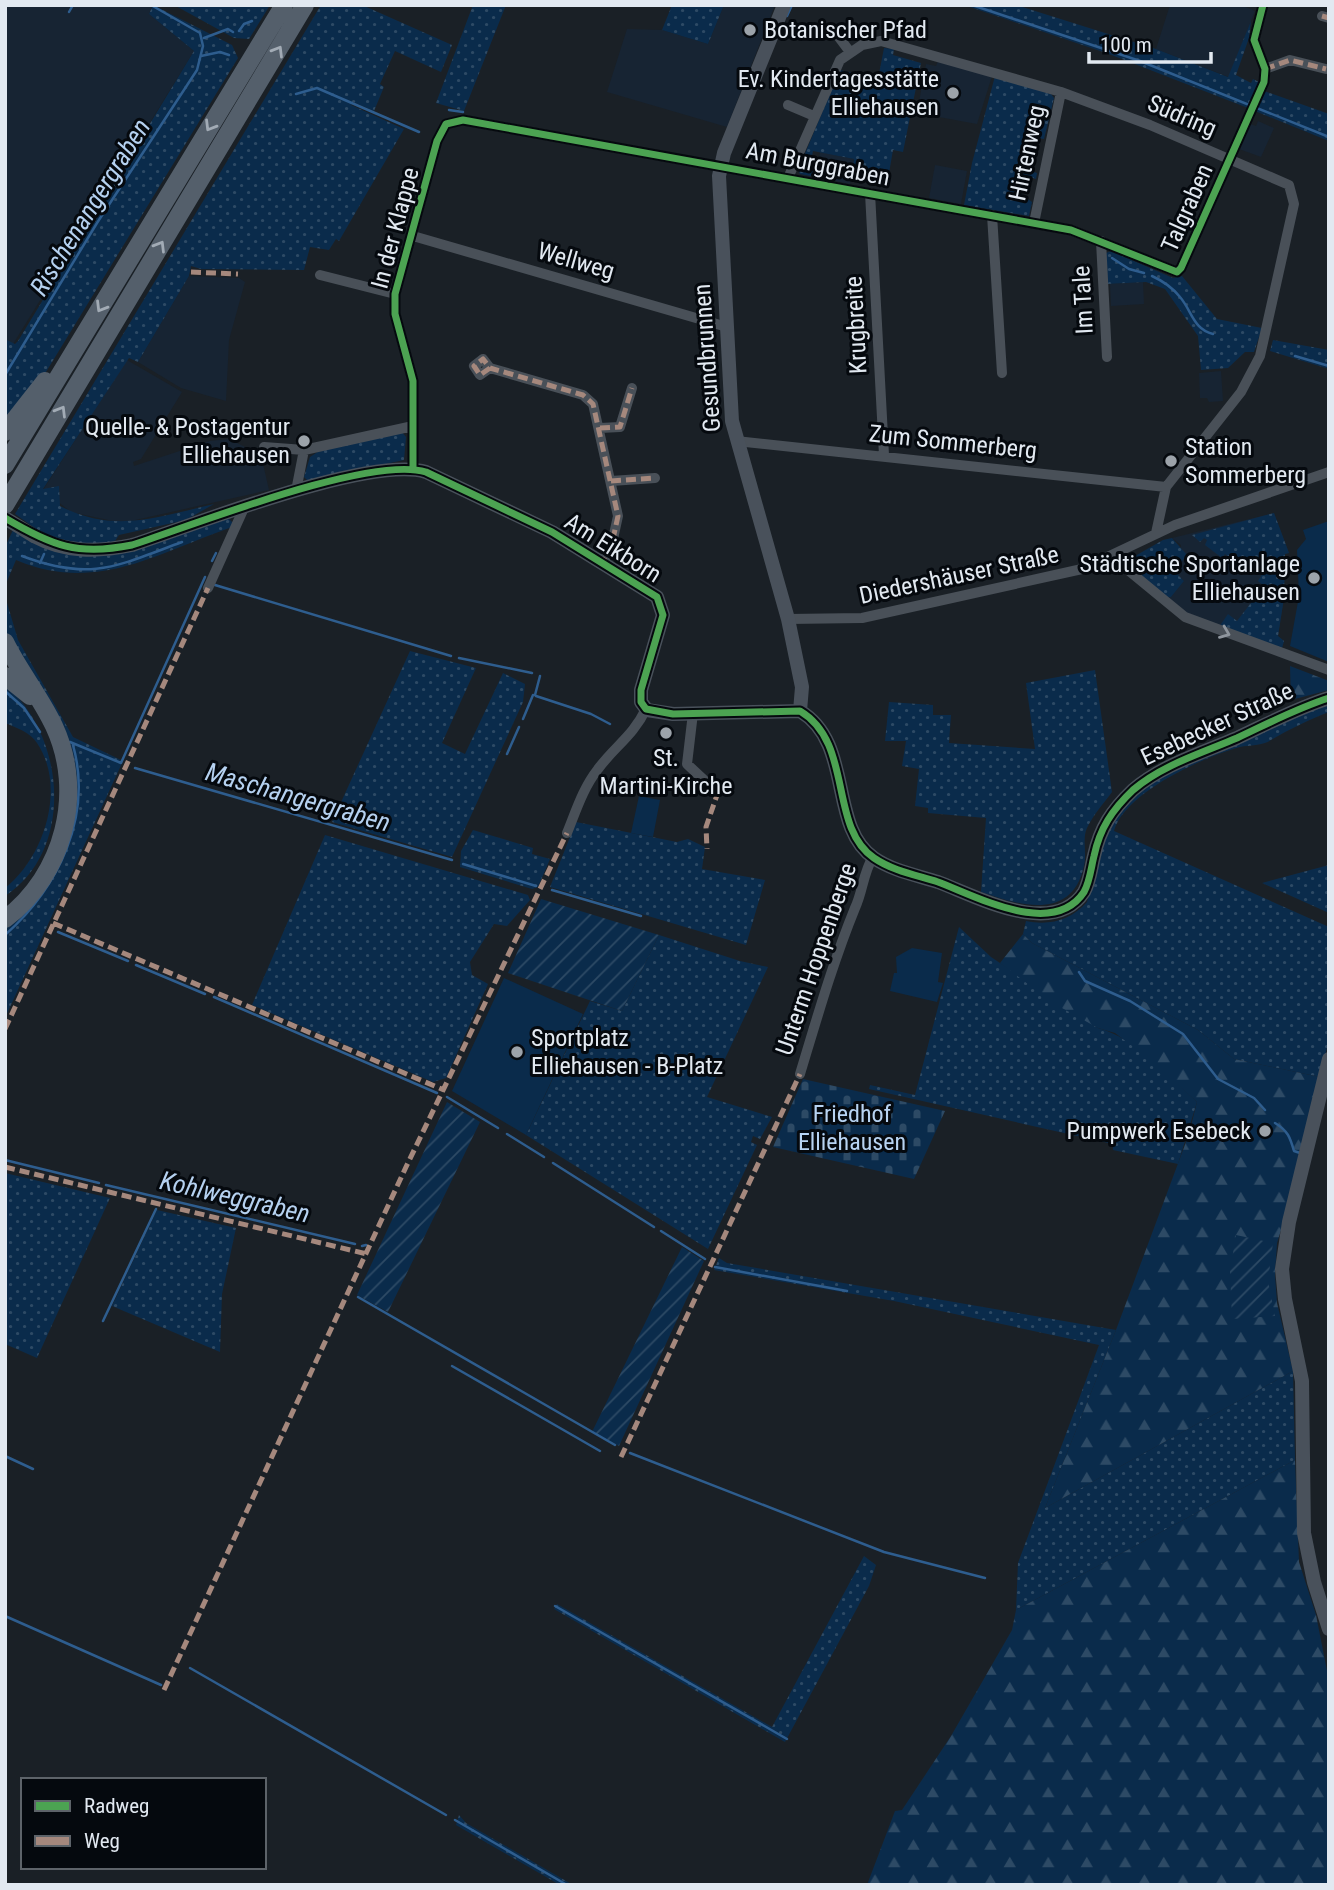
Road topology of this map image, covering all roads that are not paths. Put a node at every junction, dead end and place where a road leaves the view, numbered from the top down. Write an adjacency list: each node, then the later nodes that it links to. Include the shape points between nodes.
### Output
1 (284, 5): 25 (highway, one-way to 25)
2 (305, 5): 39 (highway, one-way to 2)
3 (784, 5): 14 (street, Gesundbrunnen)
4 (1263, 5): 8 (street, via 1254,40)
5 (819, 28): 6 (street, via 838,36)
6 (850, 52): 9 (street, Südring, via 873,42 898,44); 11 (street, via 835,68)
7 (1328, 67): 8 (street, via 1290,60)
8 (1265, 69): 13 (street, Talgraben, via 1264,82)
9 (1061, 92): 13 (street, Südring); 18 (street, Hirtenweg)
10 (788, 105): 11 (street)
11 (814, 116): 15 (street)
12 (446, 124): 14 (street, Am Burggraben, via 463,120); 19 (street, In der Klappe)
13 (1230, 159): 21 (street, Talgraben); 43 (street, Südring, via 1289,186 1294,204 1265,339 1251,375)
14 (721, 165): 15 (street, Am Burggraben); 24 (street, Gesundbrunnen)
15 (788, 178): 16 (street, Am Burggraben)
16 (870, 193): 17 (street, Am Burggraben); 36 (street, Krugbreite)
17 (992, 215): 18 (street, Am Burggraben); 28 (street)
18 (1034, 223): 20 (street, Am Burggraben)
19 (413, 236): 23 (street, In der Klappe); 24 (street, Wellweg)
20 (1101, 241): 21 (street, Am Burggraben); 26 (street, Im Tale)
21 (1177, 272)
22 (320, 275): 23 (street, In der Klappe)
23 (395, 294): 30 (street, In der Klappe, via 395,313 413,381)
24 (727, 327): 33 (street, Gesundbrunnen)
25 (87, 329): 32 (highway); 37 (highway)
26 (1107, 357)
27 (490, 368): 31 (street, via 583,396 596,409)
28 (1002, 373)
29 (632, 388): 31 (street, via 621,427)
30 (413, 426): 35 (street); 38 (street, In der Klappe)
31 (600, 428): 42 (street)
32 (5, 432)
33 (736, 441): 36 (street, Zum Sommerberg); 52 (street, Gesundbrunnen)
34 (264, 447): 35 (street)
35 (304, 450): 44 (street)
36 (884, 455): 43 (street, Zum Sommerberg)
37 (5, 465)
38 (413, 468): 44 (street, via 354,476); 50 (street, Am Eikborn, via 528,520)
39 (27, 470): 45 (highway); 47 (highway)
40 (1329, 472): 48 (street, Diedershäuser Straße)
41 (654, 478): 42 (street)
42 (611, 481): 50 (street, via 617,528)
43 (1166, 487): 48 (street, Südring)
44 (296, 491): 46 (street)
45 (5, 505)
46 (244, 508): 47 (street, bridge, via 132,545 85,551 48,543); 51 (street)
47 (5, 519)
48 (1156, 533): 49 (street, Diedershäuser Straße)
49 (1112, 557): 52 (street, Diedershäuser Straße, via 1067,573 862,618); 54 (street, one-way to 54, via 1185,617)
50 (602, 563): 57 (street, Am Eikborn, via 657,597 662,605 641,690)
51 (208, 588)
52 (788, 619): 58 (street, Gesundbrunnen, via 802,687)
53 (5, 642): 64 (highway, via 57,733 68,804 52,864)
54 (1329, 670)
55 (5, 676): 63 (highway, via 32,699 48,725 62,786 57,825 47,853 33,879)
56 (1329, 698): 62 (street, Esebecker Straße, via 1165,769 1138,786 1105,821 1087,886 1064,909 1037,913 997,905)
57 (646, 709): 59 (street, via 663,714); 61 (street, via 634,732 597,769)
58 (800, 711): 59 (street); 62 (street, via 830,746 853,829)
59 (692, 713): 60 (street, via 687,764)
60 (704, 780)
61 (567, 833)
62 (873, 857): 66 (street, Unterm Hoppenberge, via 844,930)
63 (8, 904)
64 (5, 919)
65 (1329, 1059): 67 (street, via 1282,1269 1302,1381 1306,1544)
66 (800, 1074)
67 (1329, 1629)

